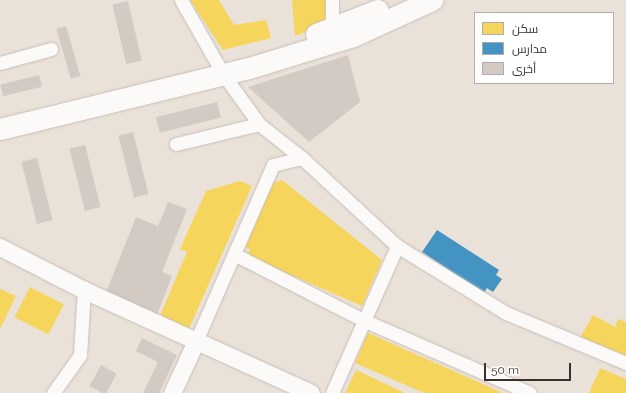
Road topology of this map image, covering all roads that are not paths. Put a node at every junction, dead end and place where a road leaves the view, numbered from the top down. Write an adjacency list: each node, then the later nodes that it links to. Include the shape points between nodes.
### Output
1 (181, 0): 8 (street)
2 (332, 0): 5 (street)
3 (403, 0): 5 (main road)
4 (429, 1): 5 (main road)
5 (332, 35): 8 (main road, via 298,41)
6 (51, 49): 7 (street)
7 (0, 63)
8 (219, 68): 9 (main road); 10 (street)
9 (1, 124)
10 (259, 124): 11 (street); 12 (street)
11 (176, 144)
12 (302, 158): 13 (street); 15 (street, via 274,165)
13 (397, 246): 17 (street); 19 (street, via 506,313)
14 (0, 247): 16 (street)
15 (234, 254): 17 (street); 18 (street)
16 (84, 290): 18 (street); 20 (street, via 80,355)
17 (364, 320): 23 (street); 24 (street)
18 (196, 341): 21 (street); 22 (street)
19 (626, 363)
20 (53, 393)
21 (172, 393)
22 (311, 393)
23 (332, 393)
24 (530, 393)

